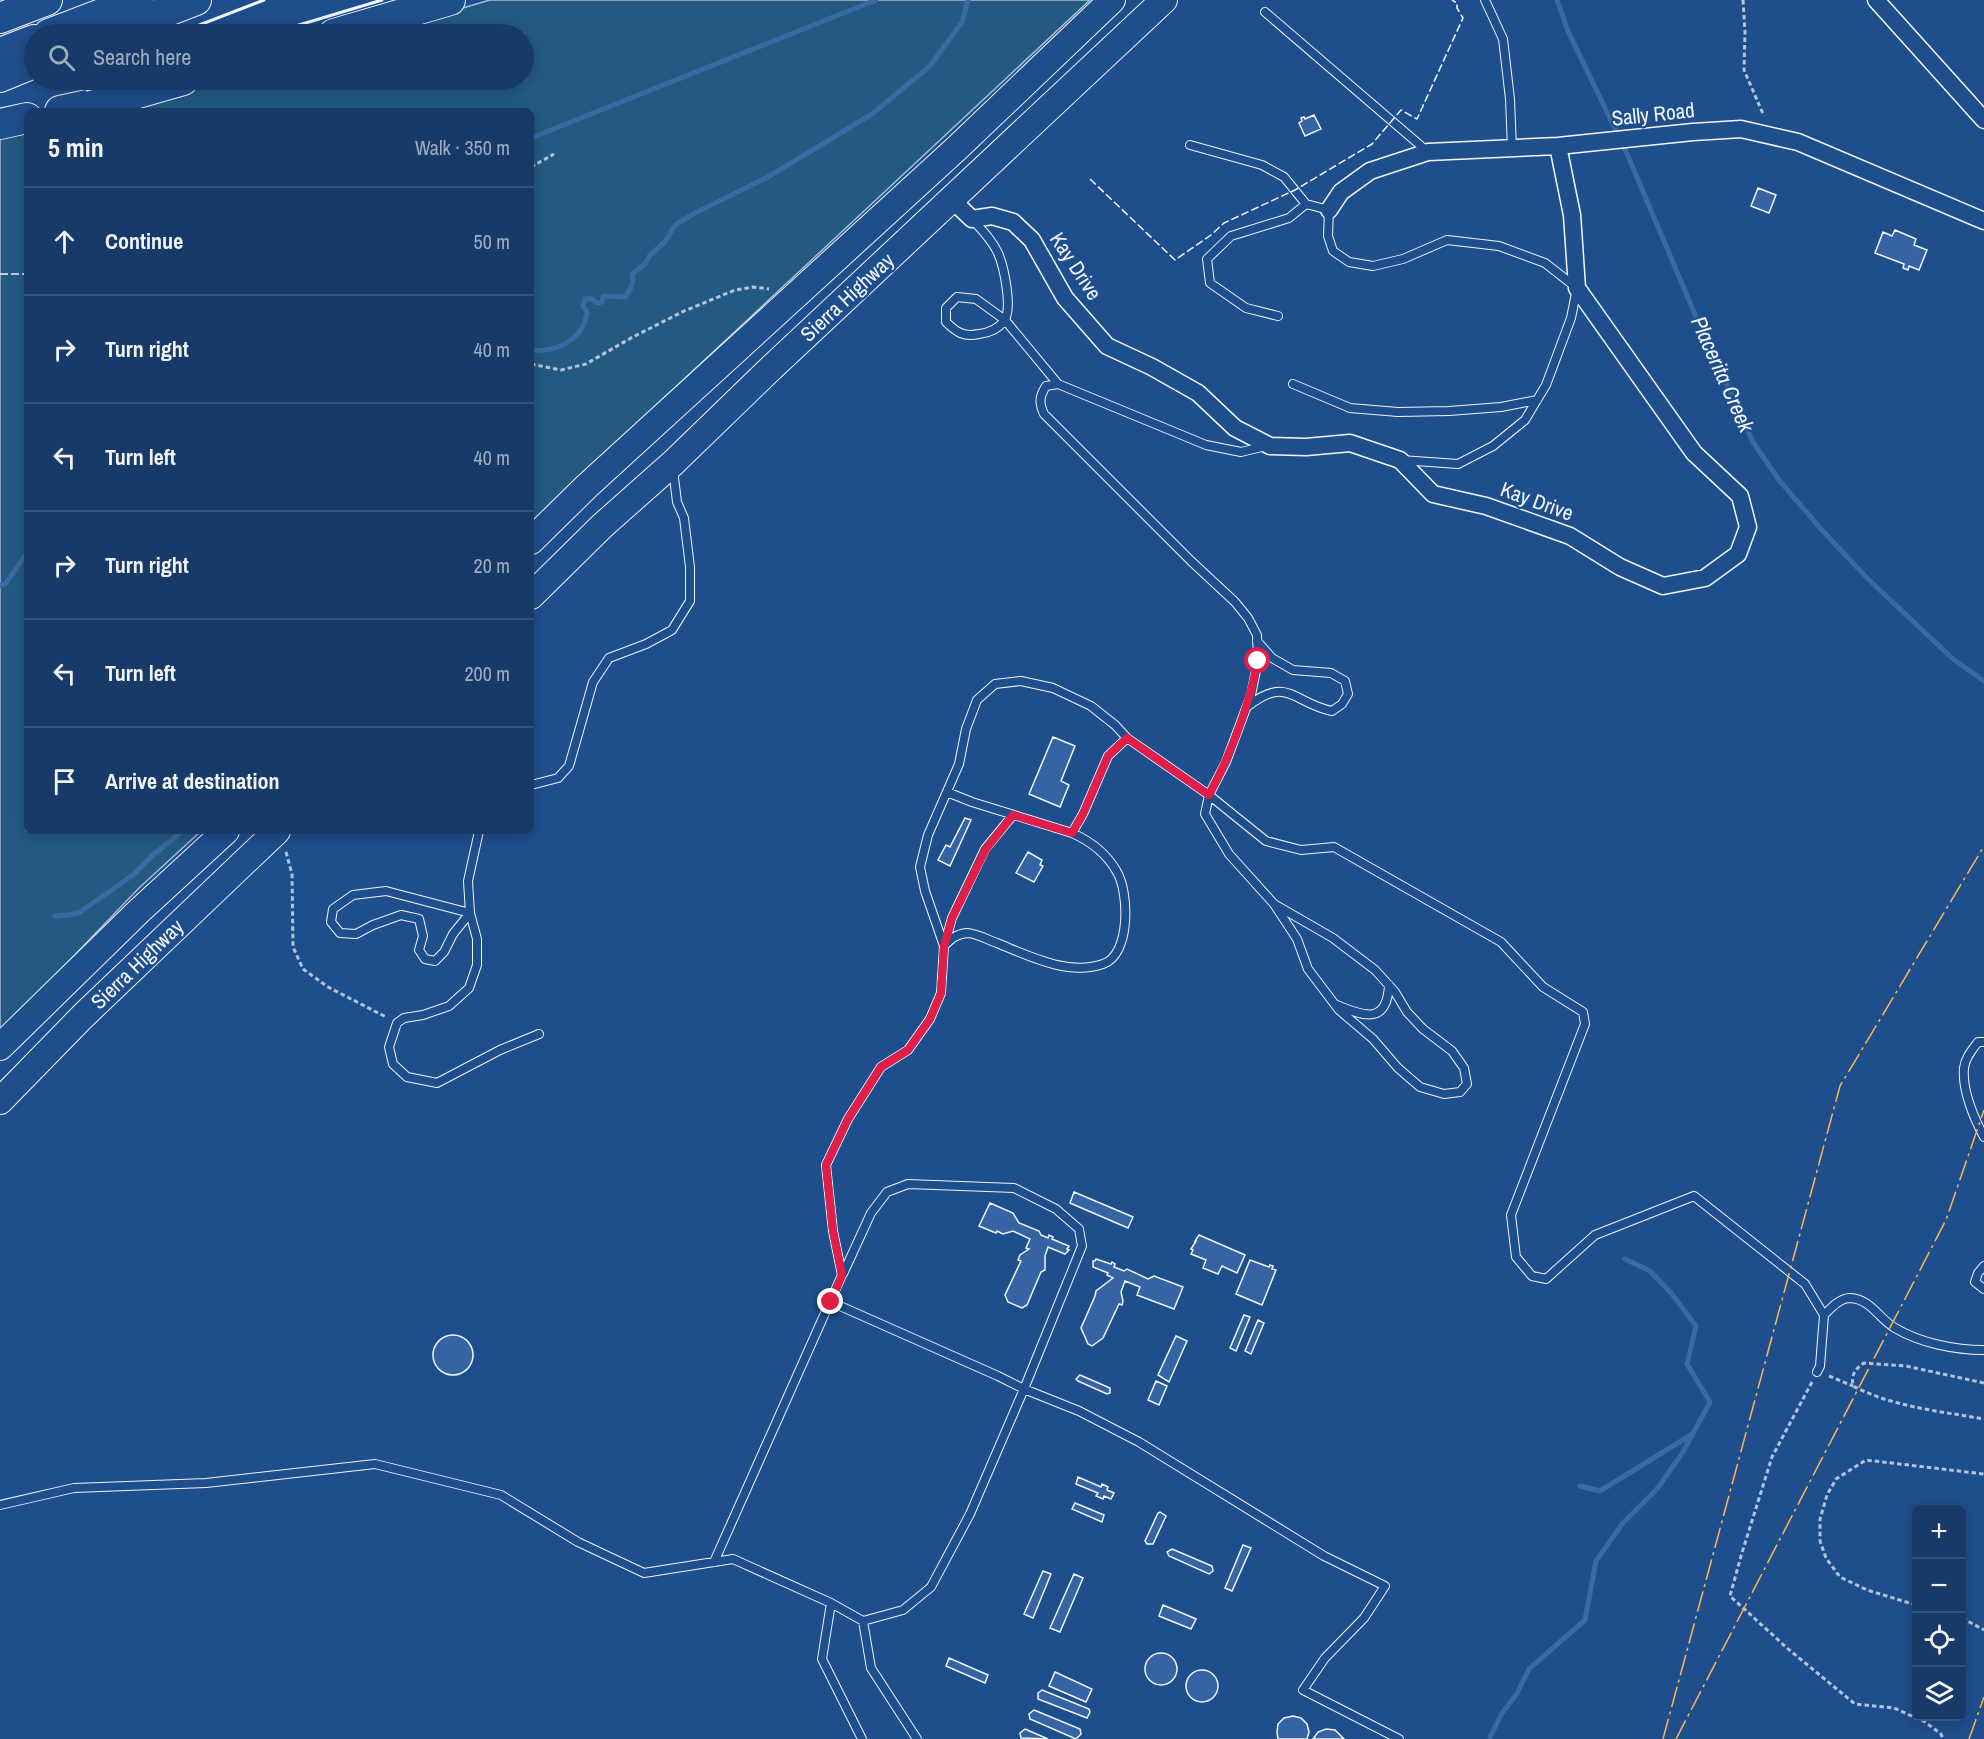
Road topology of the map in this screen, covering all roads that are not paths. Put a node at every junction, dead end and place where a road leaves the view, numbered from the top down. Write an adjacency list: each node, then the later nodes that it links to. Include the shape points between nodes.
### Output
1 (47, 0): 11 (highway)
2 (138, 0): 13 (highway)
3 (196, 0): 14 (highway)
4 (450, 0): 15 (highway)
5 (1112, 0): 40 (main road, Sierra Highway, via 957,148)
6 (1164, 0): 29 (main road, Sierra Highway)
7 (1485, 0): 27 (lane, via 1503,39)
8 (1876, 0): 12 (street)
9 (1883, 0): 12 (street)
10 (1265, 12): 28 (lane)
11 (0, 18)
12 (1894, 21): 23 (street)
13 (75, 24)
14 (134, 24)
15 (368, 24)
16 (24, 44): 17 (highway)
17 (0, 53)
18 (24, 67): 19 (highway)
19 (0, 77)
20 (148, 90): 21 (highway)
21 (74, 108)
22 (24, 119): 24 (highway)
23 (1984, 120)
24 (0, 124)
25 (1190, 145): 30 (lane, via 1262,165 1284,177)
26 (1558, 146): 27 (street, Sally Road); 33 (street, Sally Road, via 1741,129 1798,142); 34 (street, via 1572,214)
27 (1512, 149): 28 (street, Sally Road)
28 (1428, 152): 31 (street, Sally Road, via 1370,171 1341,192)
29 (951, 199): 32 (street); 43 (main road, Sierra Highway)
30 (1306, 204): 31 (lane); 35 (lane, via 1289,218 1232,236 1208,259 1210,283 1246,308)
31 (1329, 210): 34 (lane, via 1328,236 1333,251 1349,262 1374,266 1403,259 1447,240 1499,246 1545,263)
32 (972, 219): 36 (lane, via 990,238 1002,263); 41 (street, Kay Drive, via 992,216 1013,222 1032,240 1065,298 1107,346 1198,393 1235,428)
33 (1984, 221)
34 (1577, 288): 39 (lane, via 1571,318); 42 (street, Kay Drive, via 1694,453 1740,496 1748,527 1737,554 1705,578 1663,586 1620,567 1570,536 1486,506 1433,494)
35 (1278, 316)
36 (1005, 320): 36 (lane, via 976,299 957,297 946,308 946,322 969,336 996,329); 37 (lane)
37 (1058, 384): 41 (lane, via 1206,445 1241,452); 46 (lane, via 1046,386 1041,393 1039,403 1044,414 1235,602 1248,618)
38 (1293, 384): 39 (lane, via 1350,408 1398,412 1491,407)
39 (1537, 400): 42 (lane, via 1525,420 1493,446 1458,464)
40 (646, 432): 43 (main road); 44 (main road, Sierra Highway)
41 (1270, 446): 42 (street, Kay Drive, via 1350,443)
42 (1400, 460)
43 (673, 463): 45 (main road, Sierra Highway); 49 (lane, via 689,557 690,601 672,630 609,658 593,682 569,766 558,778)
44 (534, 538)
45 (534, 593)
46 (1257, 641): 47 (lane, via 1258,661); 47 (lane, via 1272,658 1293,670 1331,673 1345,681 1348,694 1332,711 1286,691 1274,691)
47 (1248, 706): 51 (lane)
48 (1127, 738): 50 (lane, via 1091,706 1053,688 1021,681 995,684 977,700); 51 (lane); 53 (lane, via 1108,756)
49 (534, 783)
50 (946, 792): 52 (lane); 59 (lane, via 920,867)
51 (1209, 795): 57 (lane, via 1205,814 1229,854); 71 (lane, via 1266,842 1301,850 1334,847 1491,936 1543,987 1583,1012 1585,1024 1511,1215 1516,1257 1532,1276 1546,1279 1594,1235 1694,1196 1805,1284)
52 (1013, 815): 53 (lane); 59 (lane, via 986,849 952,918)
53 (1072, 833): 59 (lane, via 1099,850 1117,872 1124,892 1124,934 1106,964 1083,968 1052,964 969,933 954,936)
54 (223, 834): 64 (main road, Sierra Highway)
55 (274, 834): 65 (main road, Sierra Highway, via 82,1016)
56 (478, 834): 58 (lane, via 468,881)
57 (1274, 904): 60 (lane, via 1333,938); 61 (lane, via 1297,939 1308,969)
58 (470, 913): 58 (lane, via 386,891 353,895 333,909 331,922 340,933 356,934 401,915 419,919 423,936 419,950 425,959 435,961); 62 (lane, via 477,939 477,965 469,988 449,1006 397,1023 389,1047 393,1064 407,1077 436,1083)
59 (944, 946): 68 (lane, via 941,993 930,1019 908,1050 881,1067 848,1119 826,1165)
60 (1389, 985): 61 (lane, via 1382,1010 1371,1016); 61 (lane, via 1407,1012 1452,1051 1464,1068 1467,1084 1460,1092 1444,1094 1420,1087)
61 (1335, 1004)
62 (539, 1034)
63 (1984, 1042): 66 (lane, via 1978,1042 1964,1066 1966,1090)
64 (0, 1047)
65 (0, 1101)
66 (1984, 1137)
67 (1984, 1266): 69 (lane, via 1975,1282)
68 (842, 1275): 70 (lane); 74 (lane, via 871,1213 887,1192 908,1184 1014,1188 1056,1209 1079,1229 1082,1246)
69 (1984, 1289)
70 (831, 1302): 74 (lane); 76 (lane)
71 (1824, 1315): 72 (lane, via 1850,1298 1868,1304 1883,1320 1915,1337); 73 (lane)
72 (1984, 1350)
73 (1817, 1372)
74 (1024, 1389): 78 (lane, via 970,1514 931,1587 903,1610); 81 (lane, via 1079,1411 1139,1442 1324,1556 1385,1586 1364,1618 1325,1658 1303,1690)
75 (0, 1505): 76 (lane, via 74,1488 206,1483 375,1464 501,1495 578,1542 644,1573)
76 (714, 1562): 77 (lane, via 733,1559)
77 (831, 1603): 78 (lane); 79 (lane, via 822,1659)
78 (863, 1621): 80 (lane, via 870,1668)
79 (862, 1739)
80 (917, 1739)
81 (1399, 1739)

